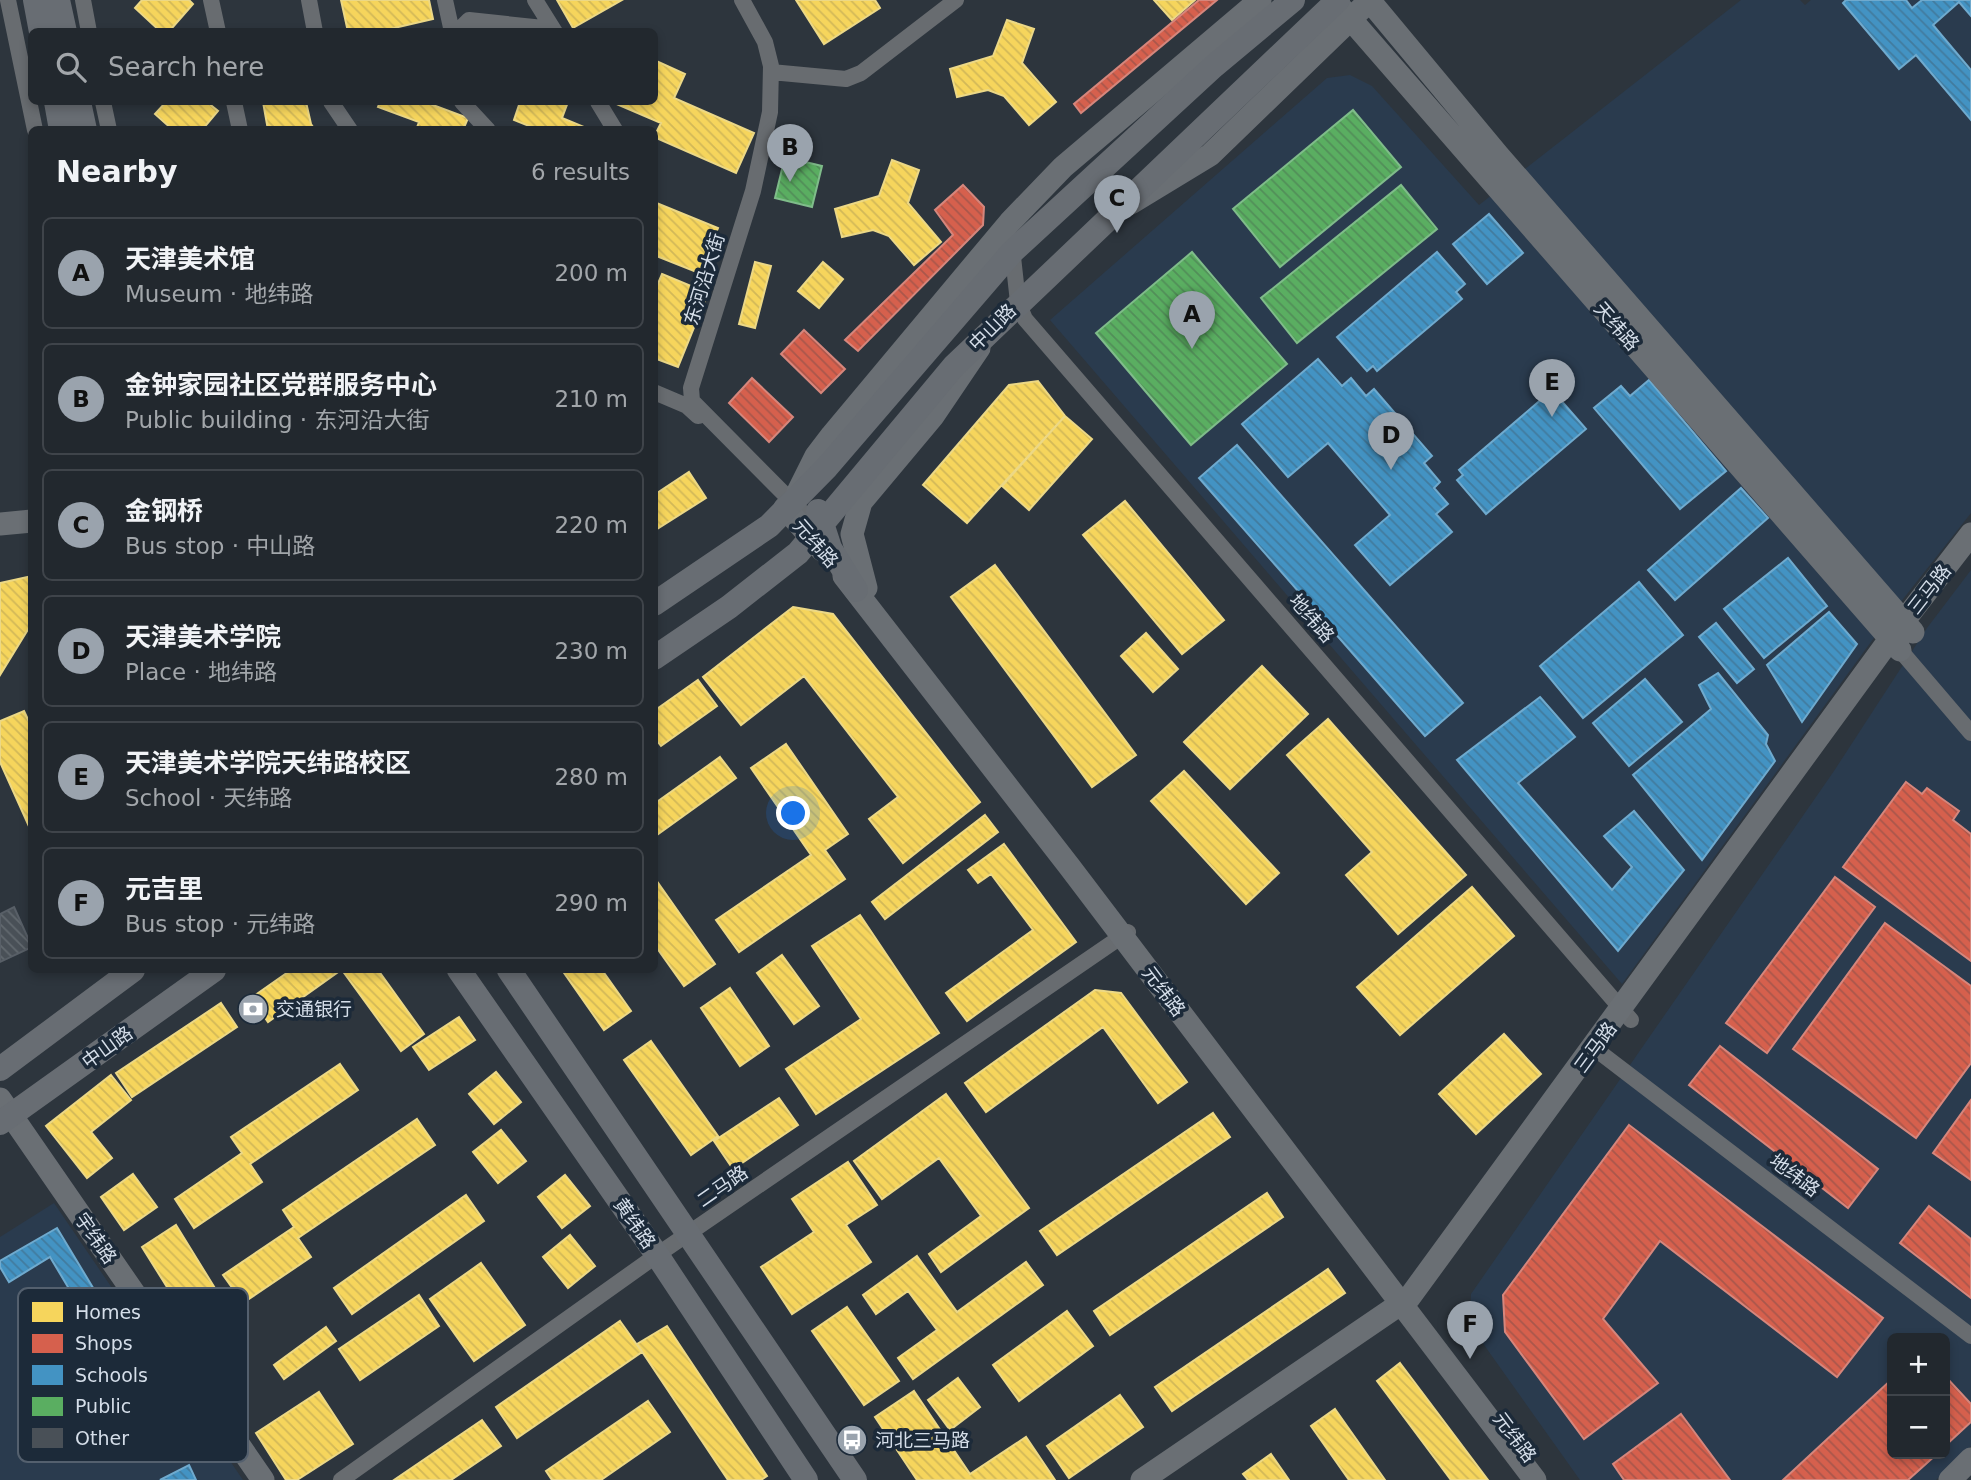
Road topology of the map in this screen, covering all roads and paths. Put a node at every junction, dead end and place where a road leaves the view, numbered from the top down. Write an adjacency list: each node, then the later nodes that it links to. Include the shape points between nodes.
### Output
1 (8, 0): 24 (street)
2 (35, 0): 14 (main road)
3 (58, 0): 15 (main road)
4 (83, 0): 16 (street)
5 (211, 0): 17 (street)
6 (309, 0): 18 (street)
7 (445, 0): 19 (street)
8 (535, 0): 22 (street)
9 (742, 0): 23 (street, 东河沿大街, via 765,42)
10 (956, 0): 23 (street, via 861,73 845,79)
11 (1370, 0): 13 (street); 56 (street, 天纬路)
12 (1280, 3): 42 (street, via 1063,167); 43 (main road, 中山路)
13 (1342, 5): 41 (main road, 中山路, via 1303,36); 41 (street, via 1210,155); 56 (street, 天纬路)
14 (40, 28)
15 (64, 28)
16 (88, 28)
17 (218, 28)
18 (314, 28)
19 (453, 28)
20 (459, 28): 21 (street, via 469,20)
21 (537, 28)
22 (553, 28)
23 (771, 72): 48 (street, 东河沿大街, via 770,112 753,191 691,388 692,401)
24 (28, 100)
25 (29, 105): 33 (street)
26 (57, 105): 34 (main road)
27 (80, 105): 35 (main road)
28 (104, 105): 36 (street)
29 (235, 105): 37 (street)
30 (333, 105): 38 (street)
31 (465, 105): 39 (street)
32 (600, 105): 40 (street)
33 (33, 126)
34 (60, 126)
35 (84, 126)
36 (108, 126)
37 (239, 126)
38 (347, 126)
39 (484, 126)
40 (613, 126)
41 (1119, 210): 44 (main road, 中山路)
42 (1010, 222): 43 (street, 地纬路); 48 (street, via 832,435)
43 (1012, 252): 44 (street, 地纬路); 47 (main road, 中山路)
44 (1018, 302): 45 (main road, 中山路); 64 (street, 地纬路, via 1025,319)
45 (988, 331): 51 (main road, 中山路); 54 (street, via 940,406 862,502 852,534)
46 (658, 395): 48 (street, via 687,406)
47 (827, 467): 48 (main road, 中山路); 51 (main road, via 817,495)
48 (790, 504): 51 (street, 元纬路); 55 (main road, 中山路, via 755,537)
49 (28, 521): 50 (street)
50 (0, 524)
51 (818, 530): 54 (main road); 57 (main road, 中山路, via 774,572)
52 (1971, 534): 56 (street, 三马路)
53 (1971, 556): 56 (street, 三马路)
54 (861, 589): 59 (street, 元纬路)
55 (658, 601)
56 (1902, 635): 58 (street); 64 (street, 三马路)
57 (658, 655)
58 (1971, 733)
59 (1126, 933): 68 (street, 二马路); 71 (street, 元纬路); 71 (street, 元纬路, via 1391,1275)
60 (129, 973): 66 (main road)
61 (210, 973): 67 (main road, 中山路)
62 (461, 973): 69 (main road, 黄纬路)
63 (511, 973): 68 (main road, 黄纬路)
64 (1626, 1015): 65 (street, 三马路)
65 (1599, 1052): 71 (street, 三马路); 72 (street, 地纬路)
66 (0, 1069)
67 (4, 1113): 70 (street, 宇纬路)
68 (689, 1235): 69 (street, 二马路); 78 (main road, 黄纬路)
69 (657, 1255): 76 (street, 二马路); 77 (main road, 黄纬路)
70 (128, 1288)
71 (1405, 1305): 79 (street, 三马路); 80 (street, 三马路, via 1384,1329); 81 (street, 元纬路); 82 (street, 元纬路)
72 (1971, 1336)
73 (248, 1459): 75 (street, 宇纬路)
74 (1971, 1459): 83 (street)
75 (263, 1480)
76 (341, 1480)
77 (806, 1480)
78 (855, 1480)
79 (1142, 1480)
80 (1163, 1480)
81 (1535, 1480)
82 (1548, 1480)
83 (1950, 1480)

